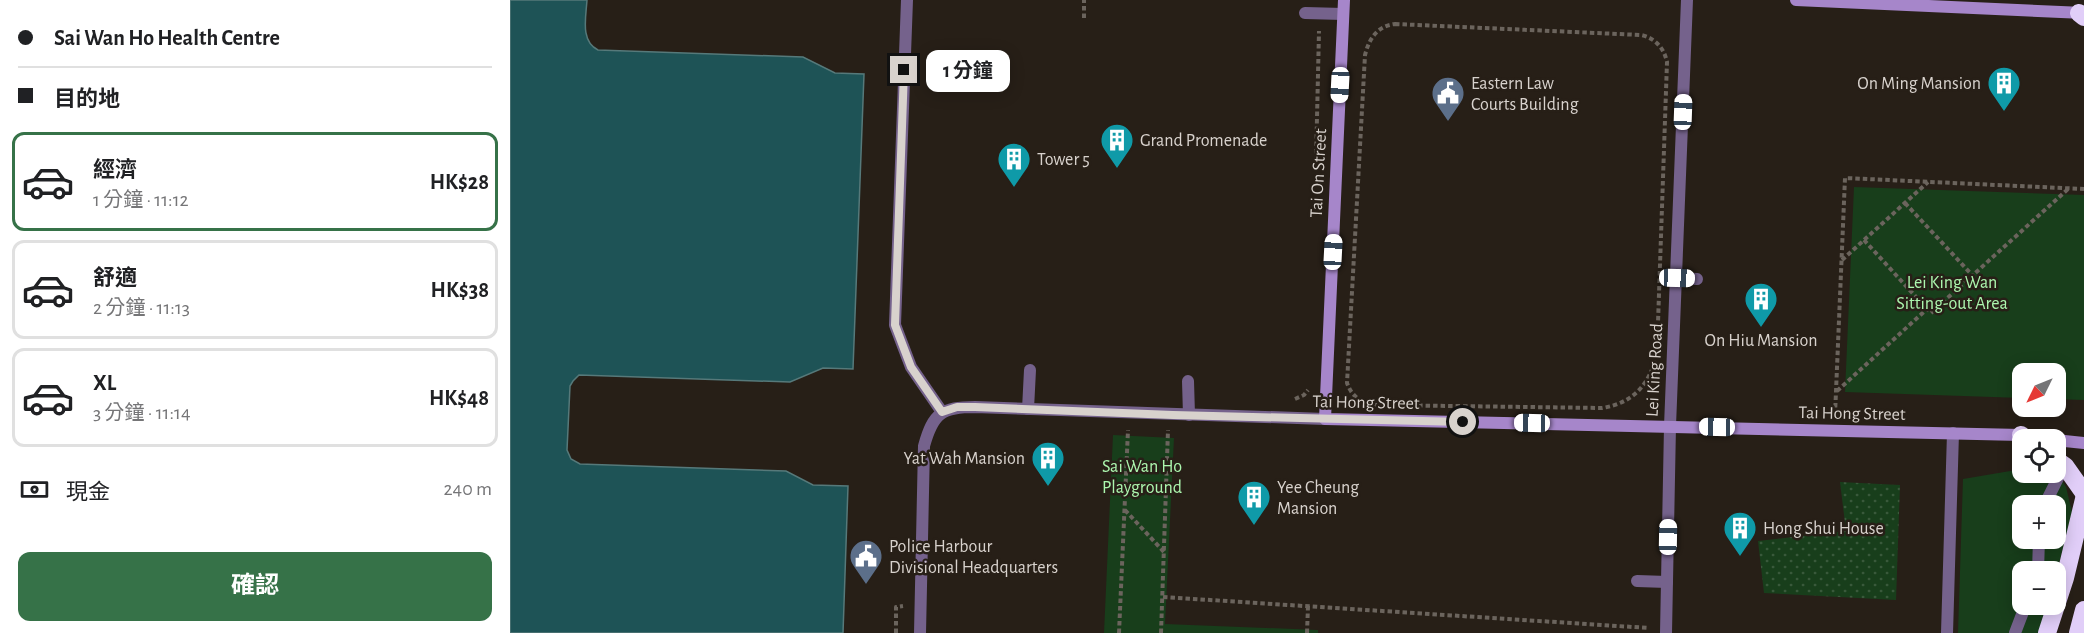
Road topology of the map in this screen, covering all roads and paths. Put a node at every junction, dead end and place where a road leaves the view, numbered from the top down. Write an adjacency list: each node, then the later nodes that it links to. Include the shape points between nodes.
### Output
1 (907, 0): 28 (street, via 895,325 911,367)
2 (1084, 0): 10 (path)
3 (1344, 0): 8 (street, Tai On Street)
4 (1687, 0): 18 (street, Lei King Road)
5 (1796, 0): 6 (street)
6 (1896, 2): 9 (street)
7 (1305, 13): 8 (street)
8 (1343, 14): 31 (street, Tai On Street)
9 (2082, 15)
10 (1084, 18)
11 (1928, 182): 12 (path); 14 (path); 16 (path, via 1845,178)
12 (2068, 189): 13 (path); 17 (path)
13 (2084, 189)
14 (1905, 202): 15 (path); 17 (path)
15 (1864, 240): 16 (path); 20 (path)
16 (1842, 260): 24 (path)
17 (1972, 276): 20 (path, via 1931,313)
18 (1677, 278): 19 (street); 34 (street, Lei King Road)
19 (1697, 279)
20 (1927, 309): 24 (path)
21 (1030, 370): 27 (street)
22 (1188, 381): 29 (street)
23 (1312, 381): 25 (path, via 1304,395)
24 (1836, 392): 30 (path)
25 (1292, 400)
26 (1602, 408): 26 (path, via 1617,405 1638,391 1651,373 1657,352 1665,52 1653,39 1641,35 1395,24 1380,29 1367,44 1365,55 1347,384 1350,391 1357,399 1377,405)
27 (1028, 409): 28 (street, Tai Hong Street, via 957,407); 29 (street, Tai Hong Street)
28 (942, 412): 53 (street, via 929,428 924,446)
29 (1189, 415): 31 (street, Tai Hong Street)
30 (1835, 415)
31 (1325, 419): 34 (street, Tai Hong Street)
32 (1128, 424): 42 (path)
33 (1162, 425): 43 (path, via 1168,425)
34 (1670, 426): 35 (street, Tai Hong Street); 45 (street, Lei King Road)
35 (1953, 433): 36 (street, Tai Hong Street); 58 (street)
36 (2012, 436)
37 (2066, 441): 38 (street, Tai Hong Street)
38 (2084, 443)
39 (2066, 467): 40 (highway)
40 (2084, 493)
41 (2084, 499): 60 (highway)
42 (1124, 510): 43 (path); 54 (path)
43 (1164, 552): 47 (path)
44 (1636, 581): 45 (street)
45 (1667, 582): 57 (street, Lei King Road)
46 (904, 595): 52 (path, via 904,606 896,607)
47 (1163, 597): 48 (path); 55 (path)
48 (1308, 606): 51 (path); 56 (path)
49 (2084, 610): 61 (highway)
50 (2022, 615): 59 (street)
51 (1649, 628)
52 (896, 633)
53 (920, 633)
54 (1119, 633)
55 (1161, 633)
56 (1307, 633)
57 (1666, 633)
58 (1947, 633)
59 (2015, 633)
60 (2047, 633)
61 (2078, 633)

